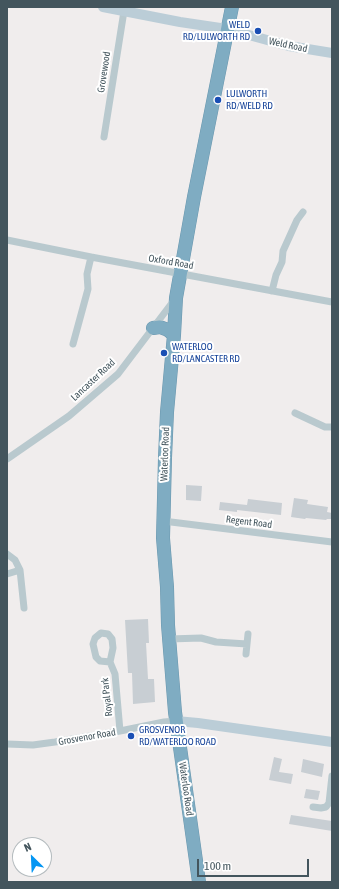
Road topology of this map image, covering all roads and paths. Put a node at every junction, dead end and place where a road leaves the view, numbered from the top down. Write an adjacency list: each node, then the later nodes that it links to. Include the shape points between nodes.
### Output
1 (103, 7): 3 (street, Weld Road)
2 (232, 7): 4 (highway, Waterloo Road)
3 (124, 11): 4 (street, Weld Road); 6 (street, Grovewood)
4 (228, 30): 5 (street, Weld Road, via 289,46); 10 (highway, Waterloo Road)
5 (332, 53)
6 (104, 137)
7 (303, 212): 11 (street, via 283,251)
8 (7, 240): 9 (street, Oxford Road)
9 (91, 257): 10 (street, Oxford Road); 16 (street, via 87,274 88,289)
10 (180, 273): 11 (street, Oxford Road); 12 (highway, Waterloo Road)
11 (272, 291): 13 (street, Oxford Road)
12 (176, 298): 14 (street, Lancaster Road); 15 (highway, Waterloo Road)
13 (332, 302)
14 (152, 328): 15 (highway, via 160,327); 19 (street, Lancaster Road, via 118,374 69,416)
15 (174, 335): 20 (highway, Waterloo Road, via 167,412)
16 (73, 344)
17 (295, 413): 18 (street, via 326,427)
18 (332, 427)
19 (7, 459)
20 (163, 521): 21 (street, Regent Road); 27 (highway, Waterloo Road)
21 (332, 542)
22 (7, 554): 23 (street, via 15,560)
23 (20, 570): 24 (street); 25 (street)
24 (7, 574)
25 (24, 608)
26 (248, 634): 28 (street)
27 (169, 639): 28 (street, via 201,638 216,642); 31 (highway, Waterloo Road)
28 (247, 644): 29 (street)
29 (246, 654)
30 (110, 662): 32 (street, Royal Park, via 115,674)
31 (176, 721): 32 (street, Grosvenor Road); 33 (street, Grosvenor Road); 38 (highway, Waterloo Road)
32 (120, 731): 34 (street, Grosvenor Road, via 55,742)
33 (332, 742)
34 (7, 744)
35 (332, 776): 36 (street)
36 (331, 803): 37 (street, via 321,808)
37 (313, 807)
38 (199, 882)

